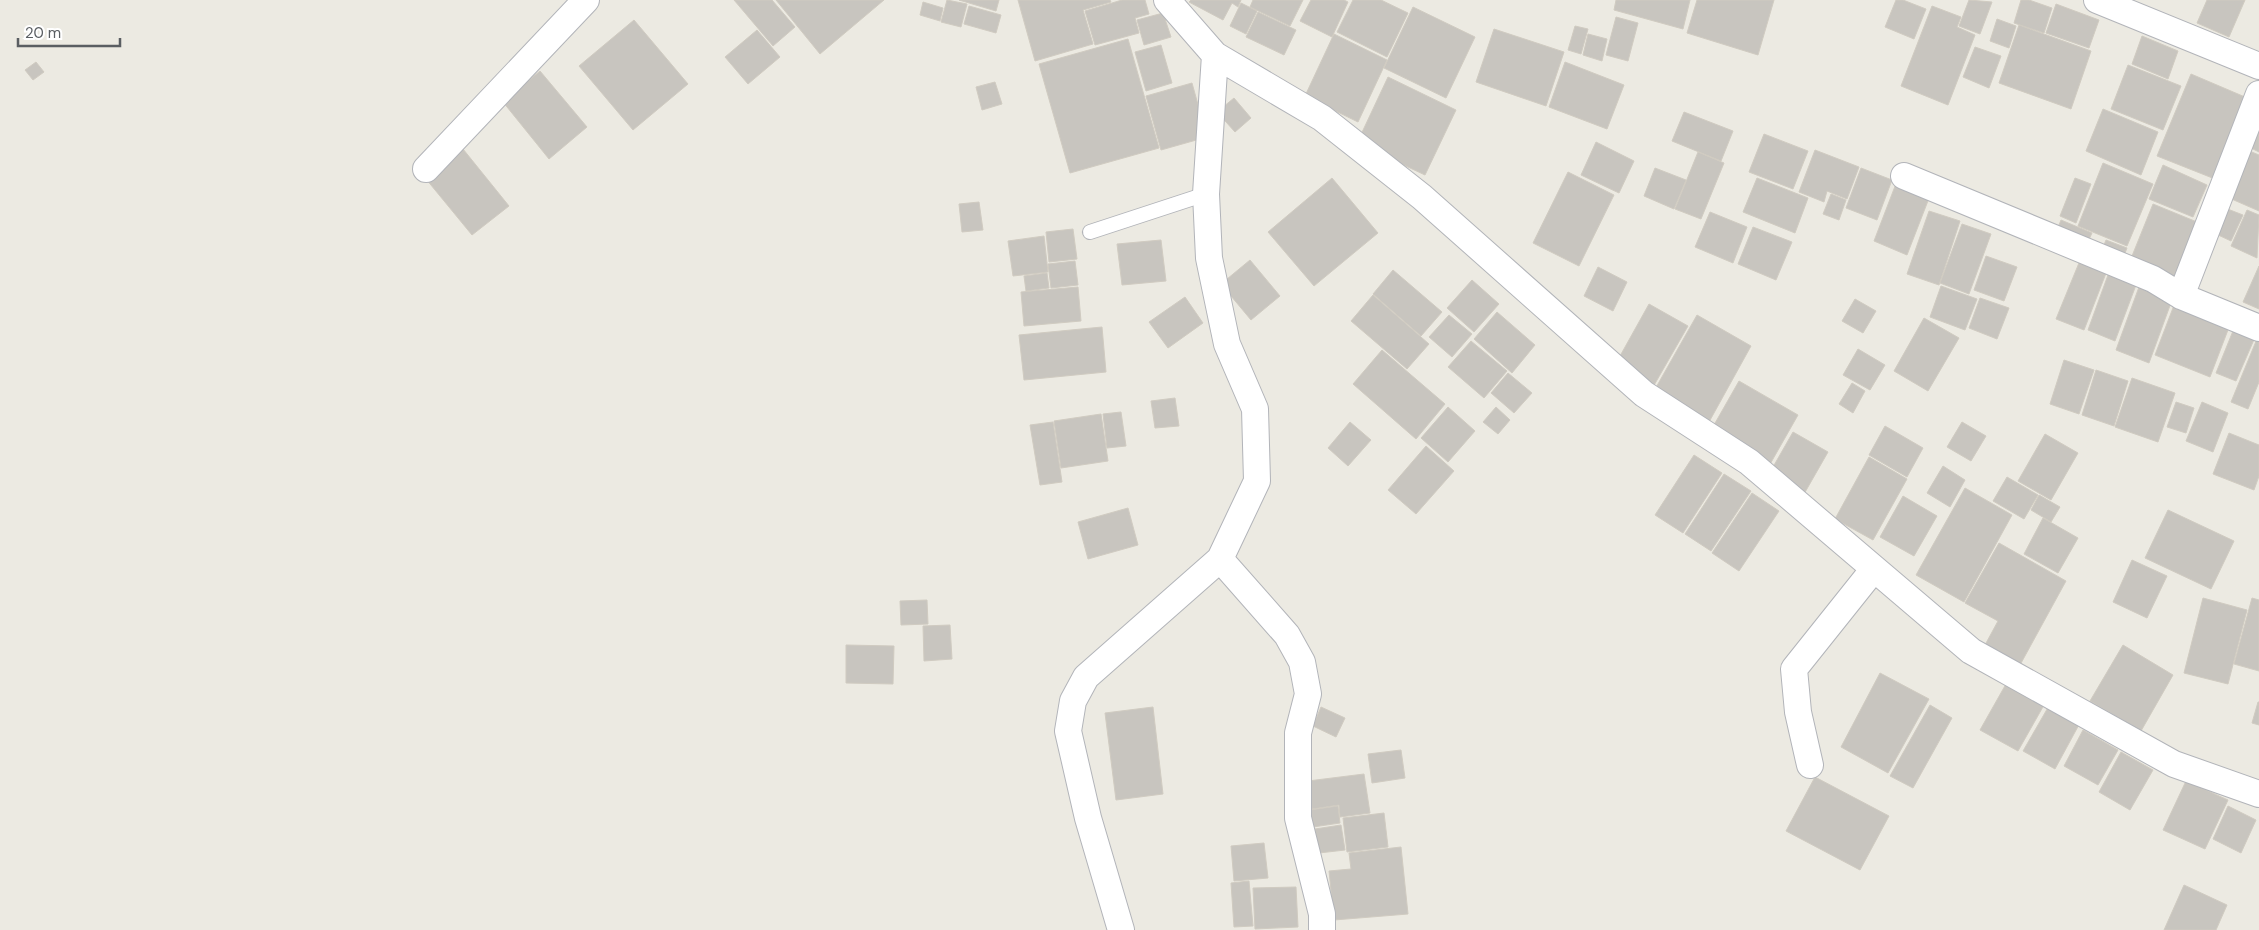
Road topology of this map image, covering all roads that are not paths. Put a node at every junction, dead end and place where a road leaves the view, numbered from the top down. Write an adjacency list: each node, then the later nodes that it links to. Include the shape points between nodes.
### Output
1 (586, 0): 7 (street)
2 (1167, 0): 4 (street)
3 (2097, 0): 5 (street)
4 (1215, 54): 9 (street); 14 (street, via 1322,118 1422,198 1644,394 1749,462)
5 (2259, 66)
6 (2259, 94): 11 (street)
7 (426, 169)
8 (1904, 176): 11 (street, via 2153,279)
9 (1206, 194): 10 (lane); 13 (street, via 1209,258 1227,344 1255,409 1257,481)
10 (1090, 232)
11 (2181, 296): 12 (street)
12 (2259, 328)
13 (1220, 559): 17 (street, via 1086,677 1073,701 1068,731 1088,818); 18 (street, via 1287,634 1302,662 1308,694 1298,733 1298,818 1322,914)
14 (1874, 570): 15 (street, via 1794,669 1798,712); 16 (street, via 1972,651 2174,764)
15 (1810, 765)
16 (2259, 794)
17 (1121, 930)
18 (1322, 930)

